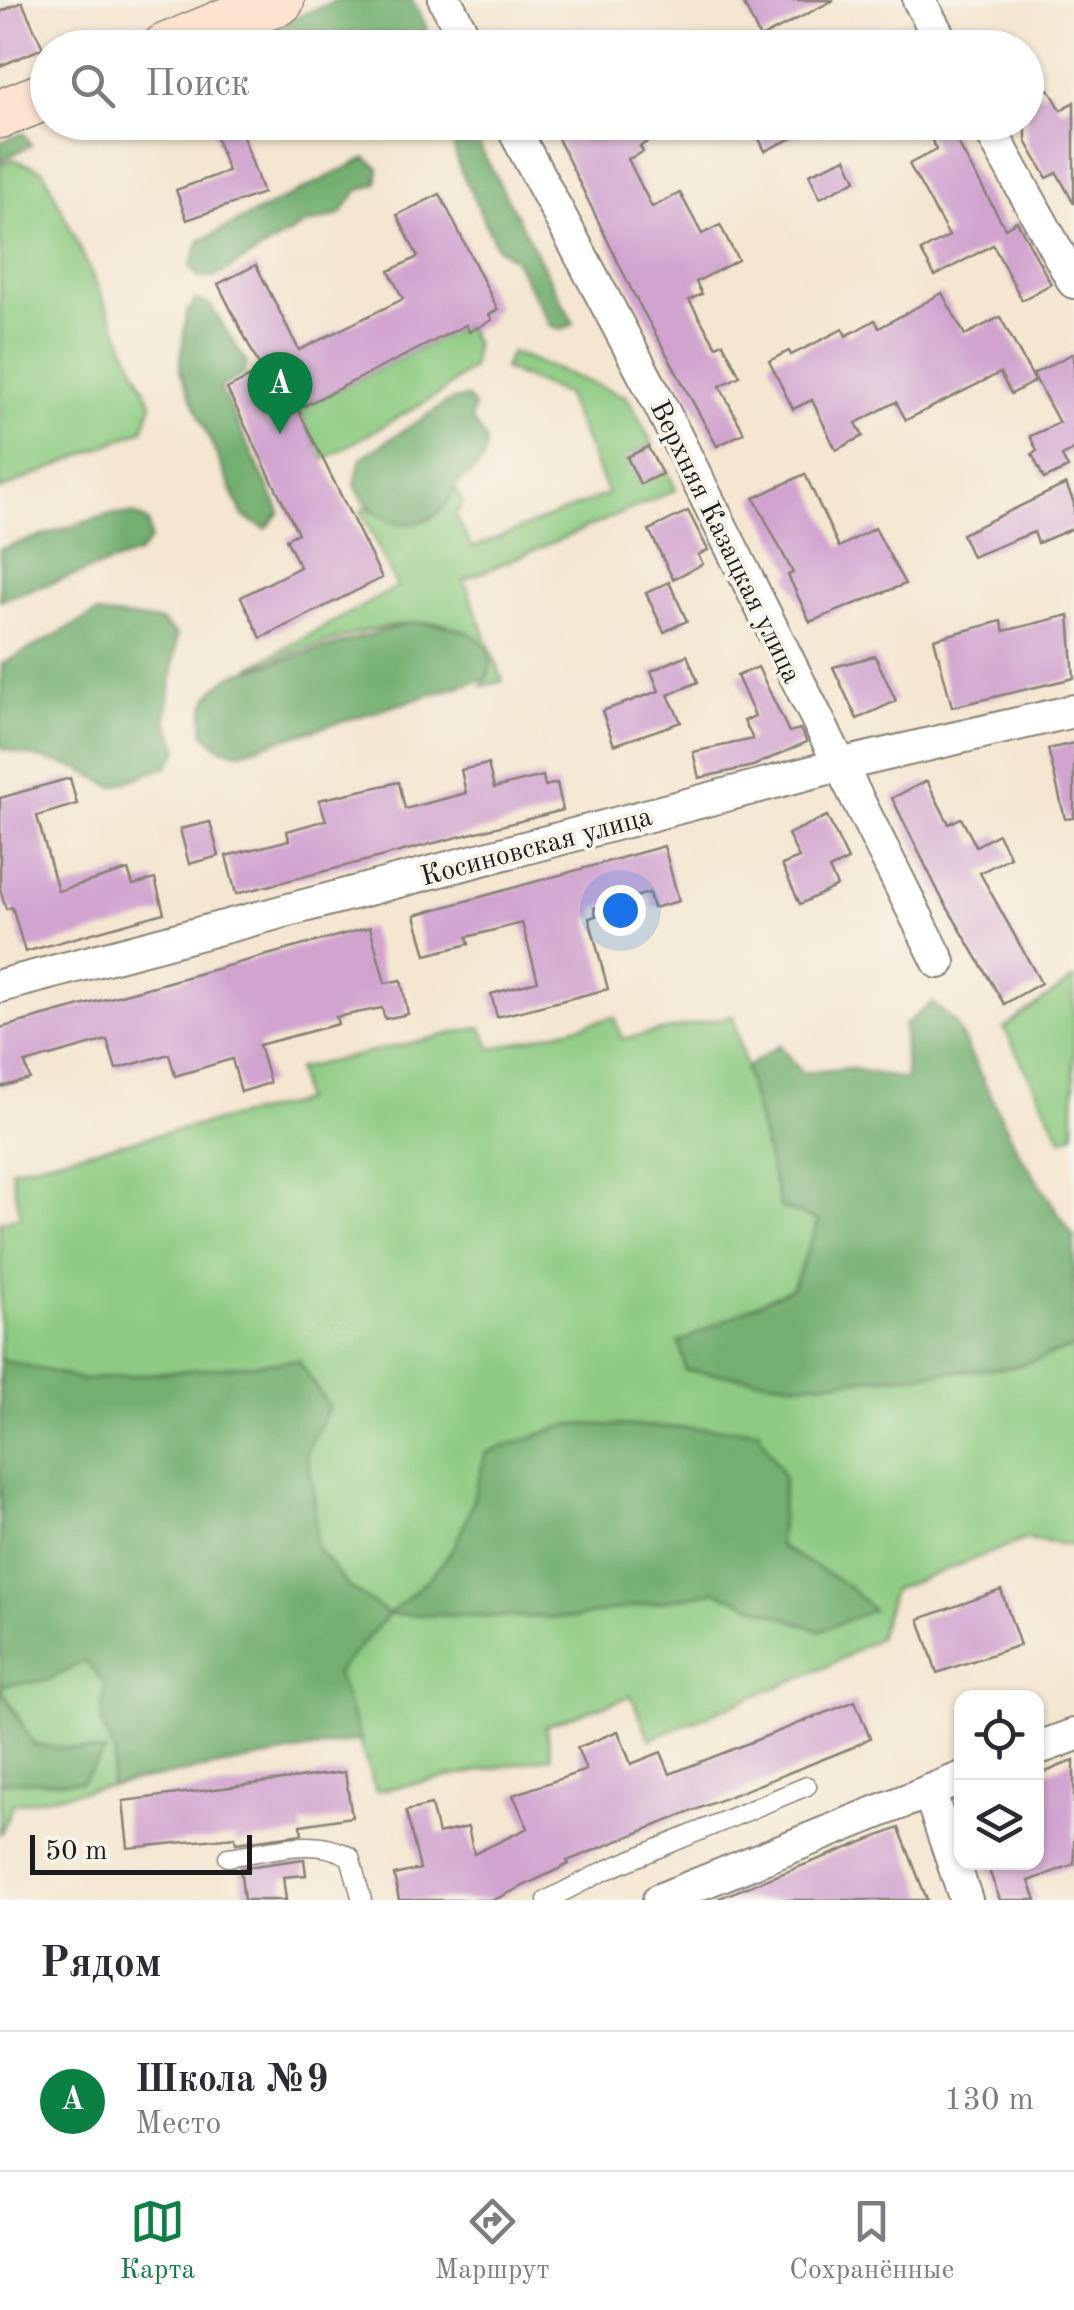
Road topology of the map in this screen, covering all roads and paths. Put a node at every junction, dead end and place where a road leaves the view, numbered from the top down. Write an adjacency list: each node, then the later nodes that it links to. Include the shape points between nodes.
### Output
1 (280, 0): 4 (street)
2 (445, 0): 5 (street)
3 (919, 0): 6 (street)
4 (208, 30)
5 (461, 30)
6 (935, 30)
7 (30, 102): 8 (street)
8 (0, 114)
9 (520, 140): 13 (street, Верхняя Казацкая улица)
10 (996, 140): 11 (street)
11 (1074, 282)
12 (1074, 710): 13 (street, Косиновская улица)
13 (838, 765): 14 (street, Верхняя Казацкая улица); 15 (street, Косиновская улица)
14 (939, 962)
15 (0, 986)
16 (1074, 1735): 17 (street)
17 (1044, 1747)
18 (957, 1780): 20 (street)
19 (807, 1786): 23 (lane)
20 (929, 1791): 24 (street); 25 (street)
21 (228, 1857): 22 (lane, via 335,1847 350,1857)
22 (362, 1900)
23 (547, 1900)
24 (660, 1900)
25 (966, 1900)

